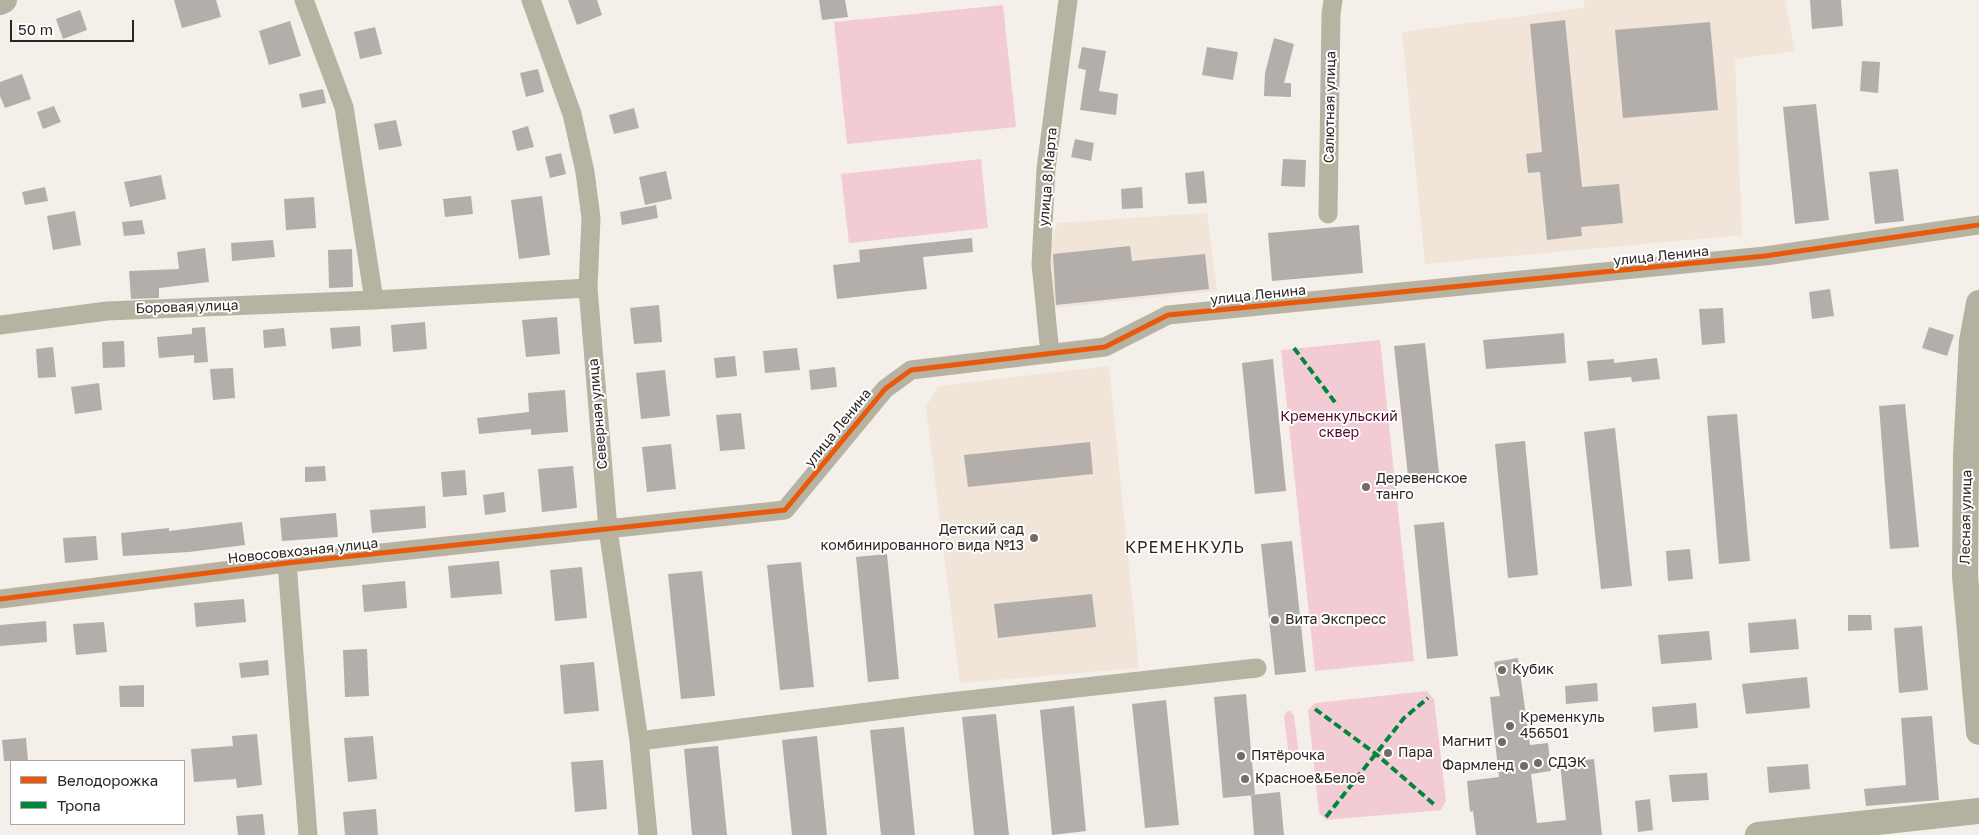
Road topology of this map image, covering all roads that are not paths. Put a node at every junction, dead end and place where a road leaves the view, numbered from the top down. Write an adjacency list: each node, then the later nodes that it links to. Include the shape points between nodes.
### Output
1 (4, 0): 6 (street)
2 (304, 0): 10 (street, via 344,107)
3 (531, 0): 9 (street, Северная улица, via 572,114 585,172 591,218)
4 (1068, 0): 13 (street, улица 8 Марта, via 1046,169 1042,264)
5 (1333, 0): 7 (street, Салютная улица)
6 (0, 2)
7 (1328, 214)
8 (1979, 225): 13 (street, улица Ленина, via 1766,256 1168,315 1105,348)
9 (588, 288): 10 (street, Боровая улица); 14 (street, Северная улица)
10 (374, 300): 12 (street, Боровая улица, via 107,311)
11 (1979, 303): 18 (street, Лесная улица, via 1972,341 1966,454 1965,576)
12 (0, 326)
13 (1050, 354): 14 (street, улица Ленина, via 911,370 885,389 785,510)
14 (608, 529): 15 (street, Новосовхозная улица); 19 (street, Северная улица)
15 (287, 563): 16 (street, Новосовхозная улица); 21 (street, Новосовхозная улица)
16 (0, 599)
17 (1257, 668): 19 (street)
18 (1979, 732)
19 (639, 741): 22 (street, Северная улица)
20 (1979, 811): 23 (street)
21 (308, 835)
22 (648, 835)
23 (1758, 835)

